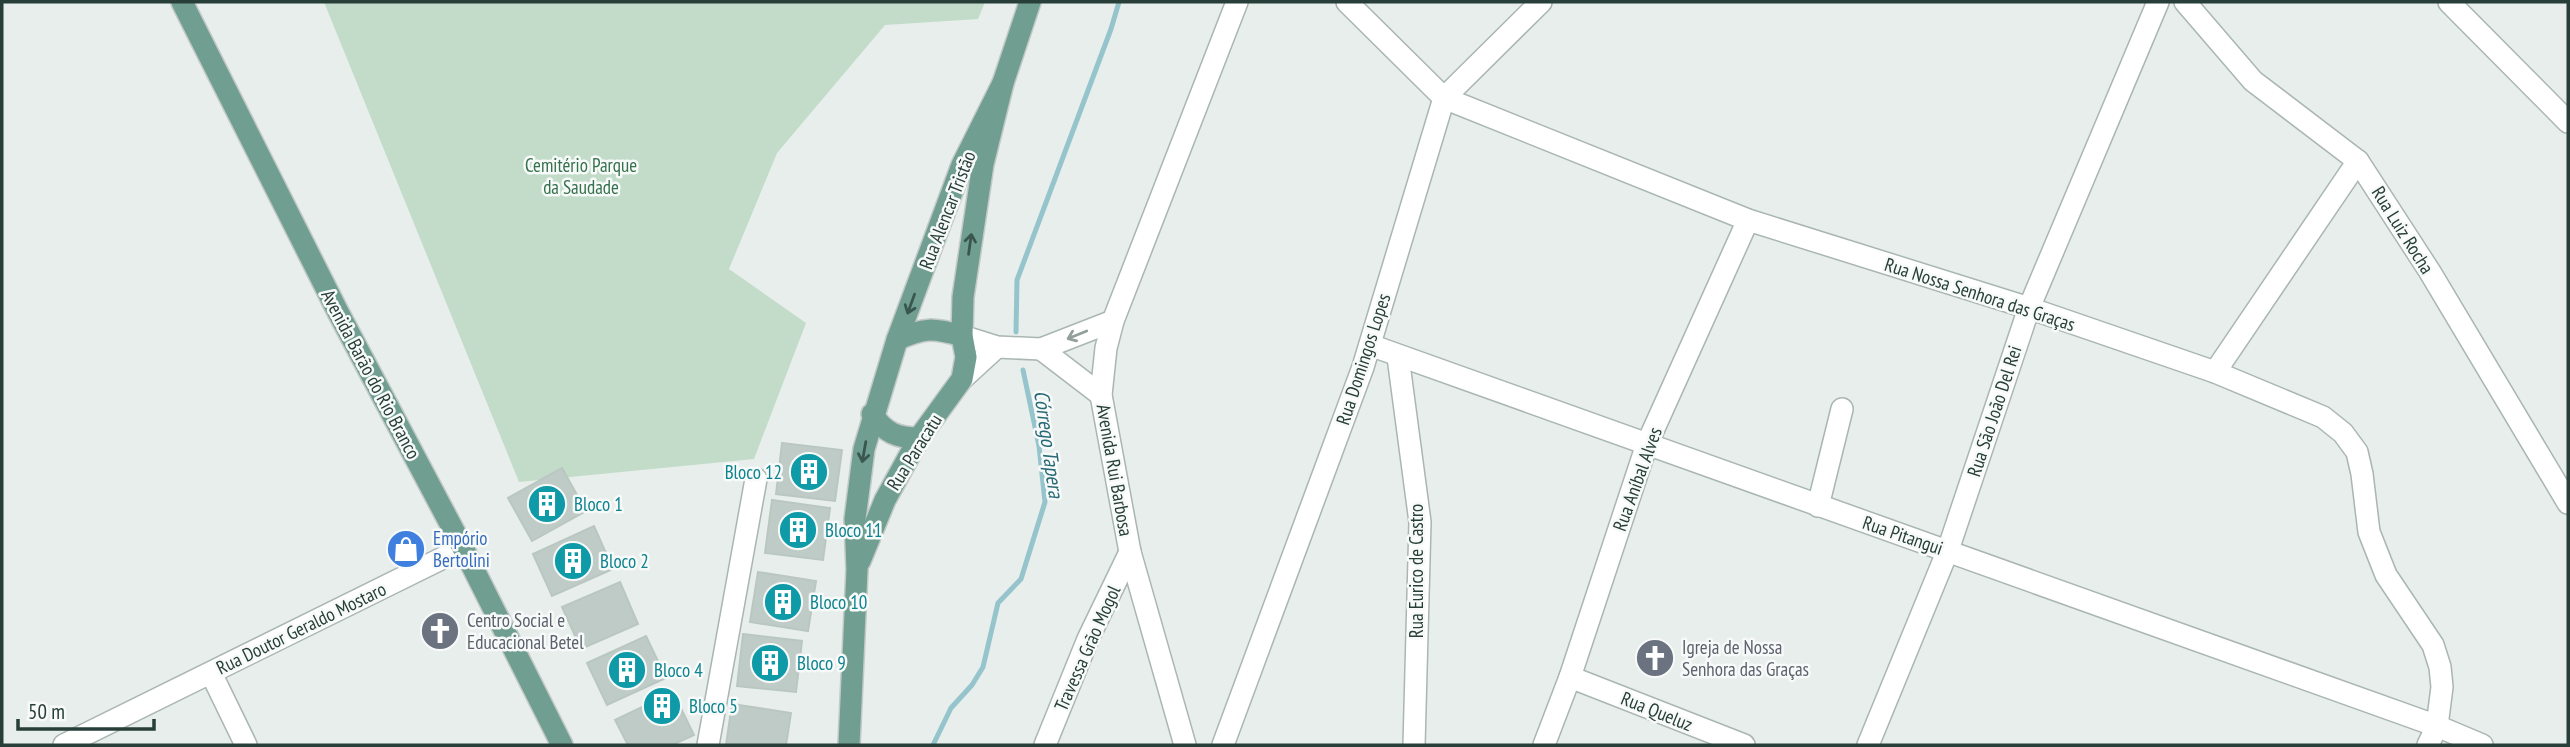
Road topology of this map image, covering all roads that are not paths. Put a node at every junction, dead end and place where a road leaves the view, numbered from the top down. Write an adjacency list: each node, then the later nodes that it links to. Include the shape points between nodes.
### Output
1 (183, 2): 32 (main road, Avenida Barão do Rio Branco)
2 (1030, 2): 9 (main road, Rua Alencar Tristão)
3 (1237, 2): 15 (street, Avenida Rui Barbosa)
4 (1347, 2): 10 (street, Rua Nossa Senhora das Graças)
5 (1541, 2): 10 (street, Rua Domingos Lopes)
6 (2158, 2): 14 (street, Rua São João Del Rei)
7 (2185, 2): 12 (street, Rua Luiz Rocha, via 2253,81)
8 (2449, 2): 11 (street)
9 (1003, 83): 16 (main road, Rua Alencar Tristão, one-way to 9, via 975,211); 17 (main road, Rua Alencar Tristão, one-way to 17, via 962,165)
10 (1444, 98): 13 (street, Rua Nossa Senhora das Graças); 18 (street, Rua Domingos Lopes)
11 (2568, 122)
12 (2358, 160): 22 (street); 30 (street, Rua Luiz Rocha)
13 (1748, 220): 14 (street, Rua Nossa Senhora das Graças); 28 (street, Rua Aníbal Alves)
14 (2029, 308): 22 (street, Rua Nossa Senhora das Graças); 33 (street, Rua São João Del Rei)
15 (1113, 321): 20 (street, one-way to 20); 24 (street, Avenida Rui Barbosa, via 1105,348)
16 (962, 336): 17 (main road, via 918,330); 19 (street); 23 (main road, via 966,357)
17 (897, 340): 26 (main road, Rua Paracatu)
18 (1370, 345): 21 (street, Rua Pitangui); 39 (street, Rua Domingos Lopes)
19 (997, 347): 20 (street); 23 (street)
20 (1041, 349): 24 (street)
21 (1398, 357): 28 (street, Rua Pitangui); 47 (street, Rua Eurico de Castro, via 1420,523)
22 (2215, 372): 38 (street, Rua Nossa Senhora das Graças, via 2323,417 2357,452 2369,532 2386,575 2433,645 2440,667 2442,687)
23 (962, 379): 27 (main road, Rua Paracatu)
24 (1101, 395): 34 (street, Avenida Rui Barbosa)
25 (1842, 410): 31 (street)
26 (872, 414): 27 (main road, via 890,434); 35 (main road, Rua Paracatu, one-way to 35, via 855,519)
27 (919, 438): 35 (main road, Rua Paracatu, via 885,500)
28 (1647, 444): 31 (street, Rua Pitangui); 37 (street, Rua Aníbal Alves)
29 (756, 480): 43 (street)
30 (2568, 503)
31 (1818, 506): 33 (street, Rua Pitangui)
32 (463, 548): 36 (street, Rua Doutor Geraldo Mostaro); 42 (main road, Avenida Barão do Rio Branco)
33 (1948, 550): 38 (street, Rua Pitangui); 50 (street, Rua São João Del Rei)
34 (1130, 552): 45 (street, Travessa Grão Mogol); 46 (street, Avenida Rui Barbosa)
35 (857, 570): 44 (main road, Rua Paracatu)
36 (211, 673): 40 (street, Rua Doutor Geraldo Mostaro); 41 (street)
37 (1570, 677): 48 (street, Rua Aníbal Alves); 49 (street, Rua Queluz)
38 (2432, 736): 51 (street, Rua Pitangui)
39 (1221, 743)
40 (64, 745)
41 (246, 745)
42 (562, 745)
43 (708, 745)
44 (849, 745)
45 (1045, 745)
46 (1187, 745)
47 (1414, 745)
48 (1544, 745)
49 (1744, 745)
50 (1868, 745)
51 (2482, 745)

